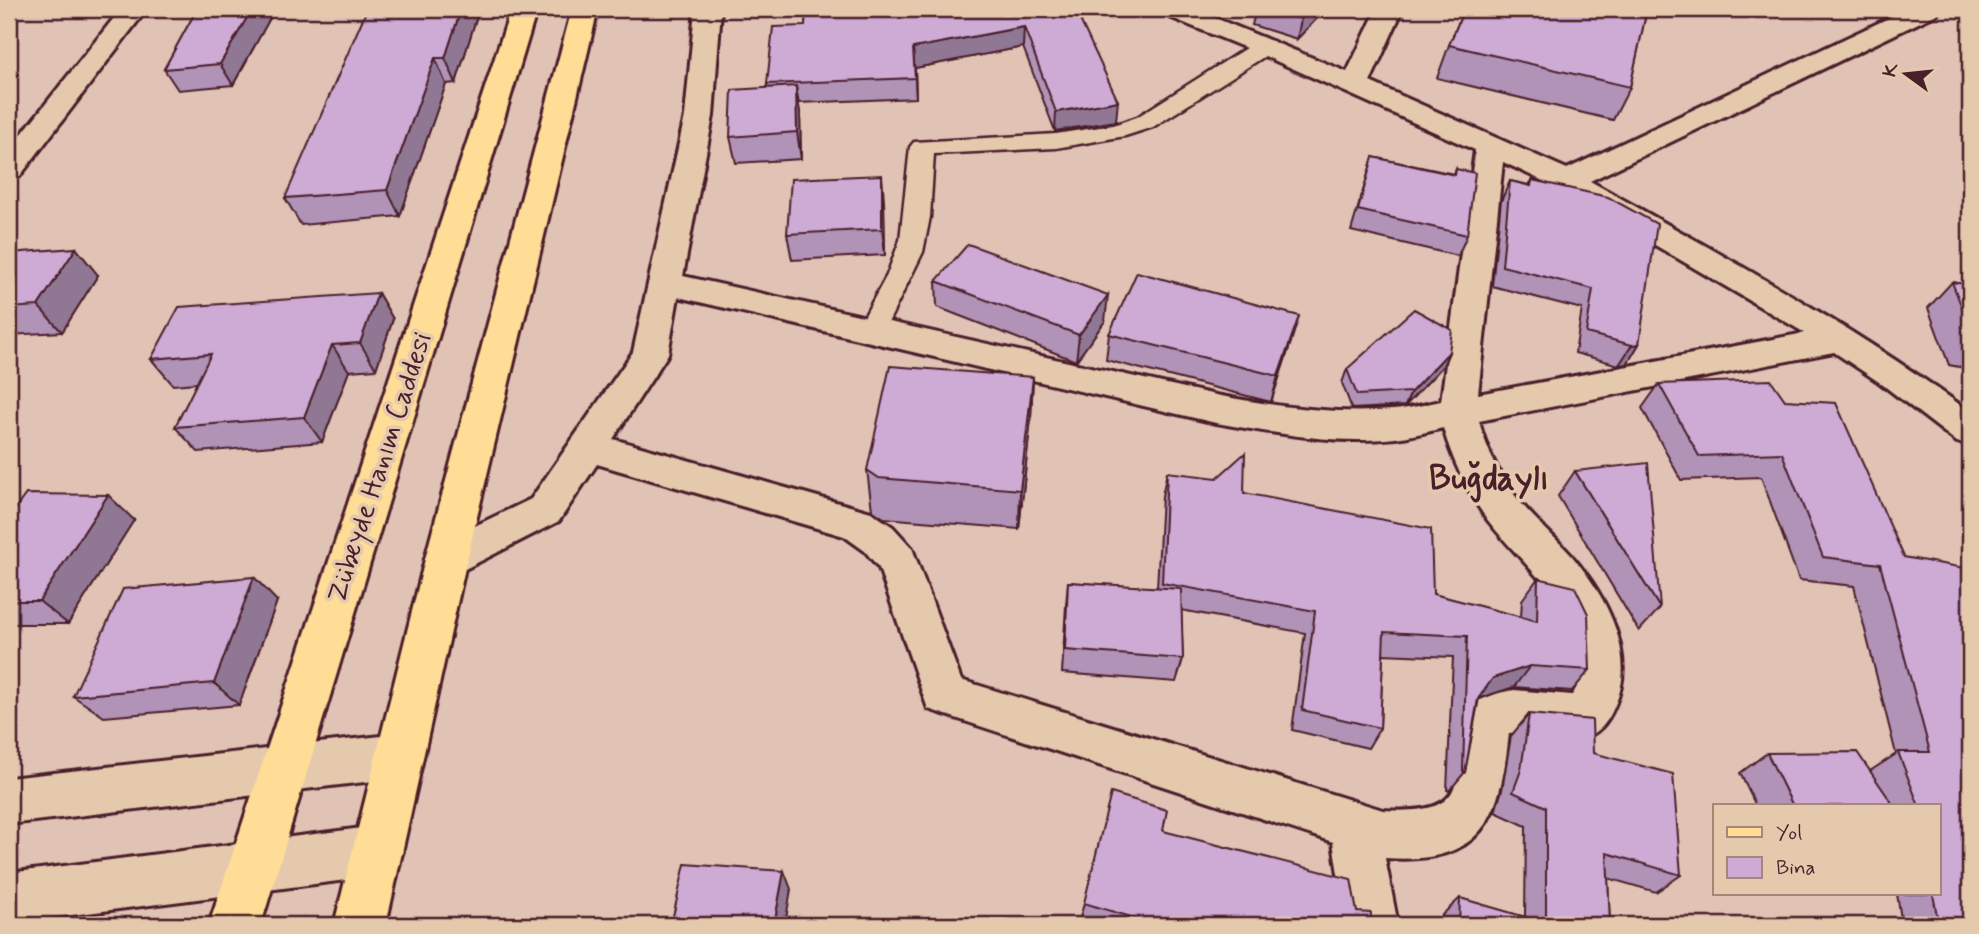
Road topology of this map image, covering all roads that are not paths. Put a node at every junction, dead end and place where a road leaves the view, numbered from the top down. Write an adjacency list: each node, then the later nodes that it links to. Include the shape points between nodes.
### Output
1 (134, 9): 11 (street)
2 (524, 9): 21 (main road, Zübeyde Hanım Caddesi)
3 (585, 9): 19 (main road)
4 (708, 9): 13 (street, via 699,116)
5 (1171, 9): 8 (street)
6 (1390, 9): 9 (street)
7 (1928, 9): 12 (street)
8 (1265, 46): 9 (street); 14 (lane, via 1145,122 1117,131 1056,141 922,146 913,241)
9 (1354, 86): 10 (street)
10 (1490, 144): 12 (street); 16 (street)
11 (9, 170)
12 (1567, 180): 15 (street)
13 (665, 283): 14 (street); 18 (street, via 650,354)
14 (872, 330): 16 (street, via 1282,421 1394,424)
15 (1839, 339): 16 (street); 17 (street)
16 (1458, 413): 23 (street, via 1465,442 1498,503 1574,591 1598,647 1604,680 1582,718 1513,711 1492,718 1474,802 1459,819 1437,831 1411,836 1383,834)
17 (1970, 432)
18 (589, 447): 19 (street, via 545,510); 23 (street, via 857,523 897,560 944,695)
19 (446, 559): 20 (main road)
20 (400, 755): 21 (street); 24 (main road)
21 (282, 769): 22 (street); 25 (main road, Zübeyde Hanım Caddesi)
22 (9, 801)
23 (1354, 824): 29 (street)
24 (377, 851): 25 (street); 28 (main road)
25 (252, 867): 26 (street); 27 (main road, Zübeyde Hanım Caddesi)
26 (9, 898)
27 (235, 925)
28 (360, 925)
29 (1372, 925)

